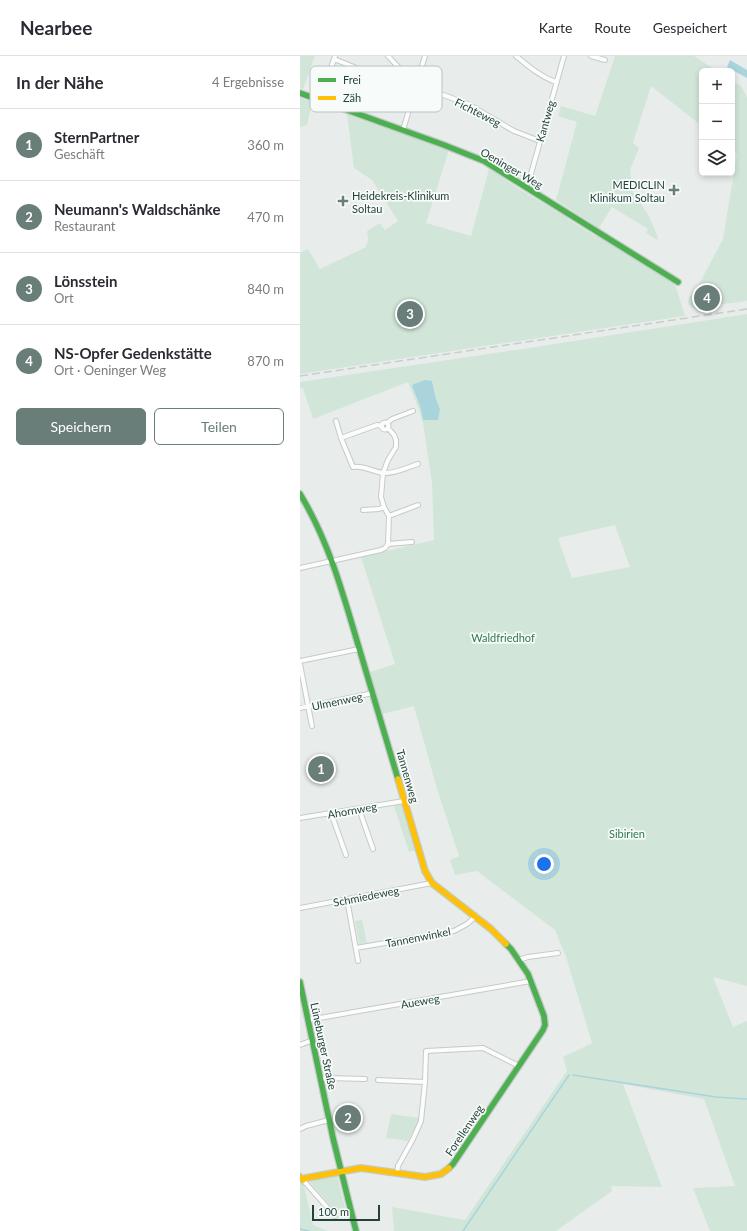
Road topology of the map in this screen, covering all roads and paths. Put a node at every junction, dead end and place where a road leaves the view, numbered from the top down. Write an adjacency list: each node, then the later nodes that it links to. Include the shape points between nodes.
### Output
1 (388, 56): 9 (street)
2 (425, 56): 10 (street)
3 (516, 56): 11 (street, via 531,69)
4 (564, 56): 11 (street, Kantweg)
5 (590, 56): 7 (street)
6 (335, 58): 8 (street)
7 (605, 60)
8 (353, 66)
9 (397, 66)
10 (422, 66)
11 (556, 82): 18 (street, Kantweg)
12 (300, 93): 14 (street, Oeninger Weg)
13 (442, 94): 18 (street, Fichteweg, via 468,104 514,131)
14 (310, 96)
15 (353, 112): 17 (street, Oeninger Weg)
16 (408, 112): 17 (street)
17 (402, 130): 19 (street, Oeninger Weg, via 484,161)
18 (540, 141): 19 (street, Kantweg, via 529,181)
19 (525, 186): 20 (street, Oeninger Weg)
20 (678, 282)
21 (412, 411): 23 (street, via 392,419)
22 (336, 421): 24 (street)
23 (388, 426): 24 (street, via 384,429 377,425); 26 (street, via 396,440 396,447)
24 (341, 438): 26 (street, via 353,467 360,466)
25 (418, 464): 26 (street)
26 (383, 473): 29 (street, via 381,497)
27 (300, 494): 34 (street, Tannenweg, via 312,513)
28 (418, 505): 31 (street)
29 (384, 507): 30 (street); 31 (street)
30 (363, 510)
31 (389, 516): 33 (street)
32 (412, 542): 33 (street)
33 (388, 544): 34 (street, via 381,550)
34 (333, 561): 35 (street); 36 (street, Tannenweg)
35 (300, 568)
36 (360, 650): 37 (street); 38 (street, Tannenweg)
37 (300, 662): 39 (street)
38 (373, 693): 39 (street, Ulmenweg); 42 (street, Tannenweg)
39 (309, 706): 40 (street, Ulmenweg); 41 (street)
40 (300, 708)
41 (312, 726)
42 (404, 801): 43 (street, Ahornweg); 48 (street, Tannenweg, via 425,871)
43 (359, 809): 44 (street, Ahornweg); 46 (street)
44 (331, 814): 45 (street, Ahornweg); 47 (street)
45 (300, 818)
46 (373, 849)
47 (346, 855)
48 (432, 883): 49 (street, Schmiedeweg); 51 (street, Tannenweg)
49 (347, 899): 50 (street, Schmiedeweg); 52 (street)
50 (300, 908)
51 (476, 916): 52 (street, Tannenwinkel, via 468,924 454,931); 54 (street, Tannenweg, via 497,934)
52 (356, 948): 55 (street)
53 (558, 953): 54 (street)
54 (519, 960): 56 (street, Tannenweg)
55 (358, 961)
56 (531, 981): 58 (street, Aueweg); 59 (street, Tannenweg, via 544,1016)
57 (300, 982): 58 (street, Lüneburger Straße)
58 (308, 1020): 60 (street, Lüneburger Straße)
59 (543, 1030): 62 (street, Forellenweg)
60 (313, 1040): 61 (street); 63 (street, Lüneburger Straße)
61 (300, 1045)
62 (518, 1066): 66 (street, via 483,1048 426,1051); 70 (street, Forellenweg, via 446,1172 425,1177)
63 (321, 1079): 64 (street); 67 (street, Lüneburger Straße)
64 (365, 1079)
65 (378, 1080): 66 (street)
66 (425, 1082): 70 (street, via 421,1121 398,1166)
67 (330, 1120): 68 (street); 69 (street, Lüneburger Straße)
68 (300, 1128)
69 (341, 1172): 70 (street, Forellenweg, via 361,1168); 71 (street, Forellenweg); 73 (street, Lüneburger Straße)
70 (397, 1173)
71 (302, 1179): 72 (street)
72 (335, 1216)
73 (356, 1231)

